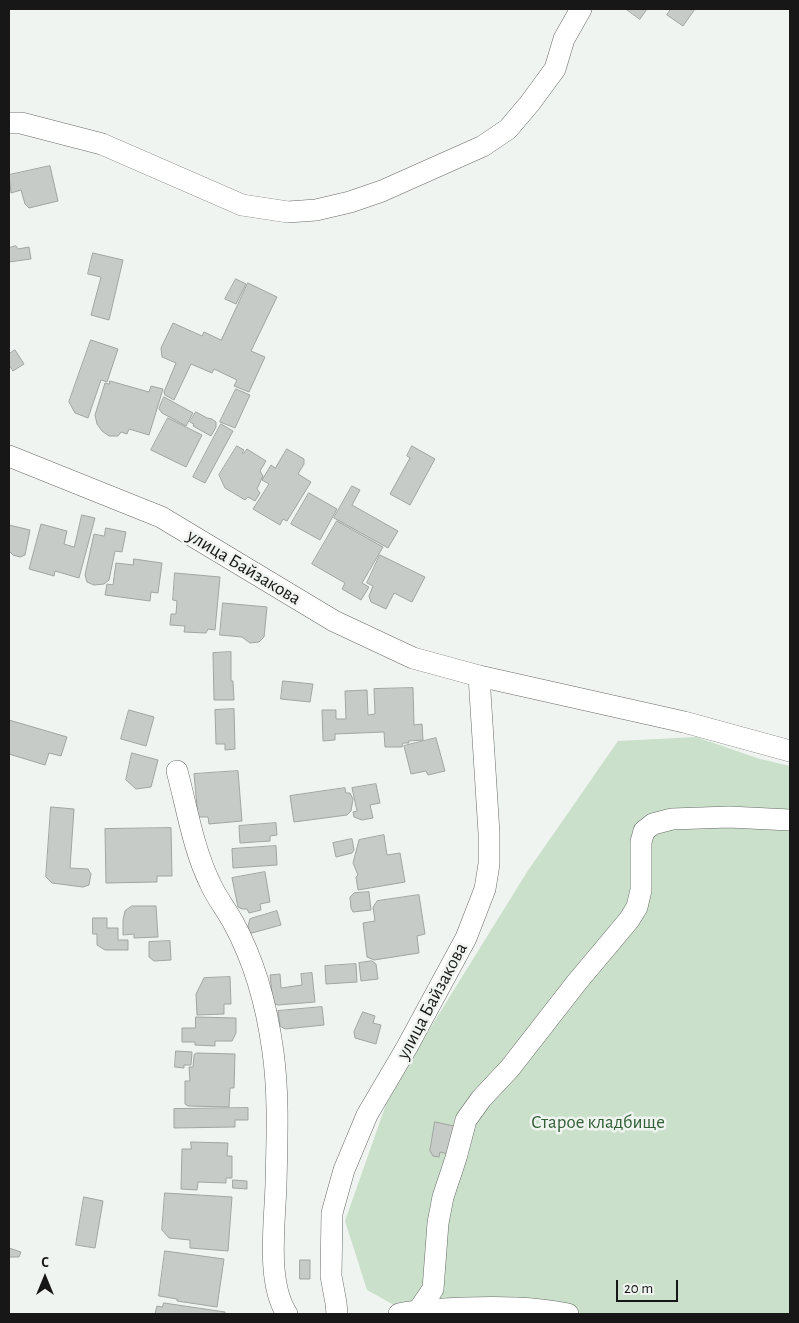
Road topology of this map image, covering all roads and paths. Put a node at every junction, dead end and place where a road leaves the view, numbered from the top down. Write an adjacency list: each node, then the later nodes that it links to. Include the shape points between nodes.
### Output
1 (581, 9): 2 (street, via 564,39 555,69 508,129 483,146 382,191 316,210 288,212 242,205 102,144 21,123)
2 (9, 123)
3 (9, 456): 4 (street, улица Байзакова, via 161,517 334,621 413,658)
4 (478, 676): 5 (street, улица Байзакова, via 684,722); 10 (street, улица Байзакова, via 489,833 485,889 466,938 367,1115 344,1170 332,1213 330,1276)
5 (790, 752)
6 (177, 771): 9 (street, via 200,858 210,884 245,948 264,1006 273,1053 278,1126 274,1276)
7 (790, 820): 8 (street, via 672,819 644,830 637,907 466,1120 440,1214 432,1289)
8 (409, 1312): 11 (street, via 499,1307)
9 (287, 1314)
10 (336, 1314)
11 (568, 1314)

